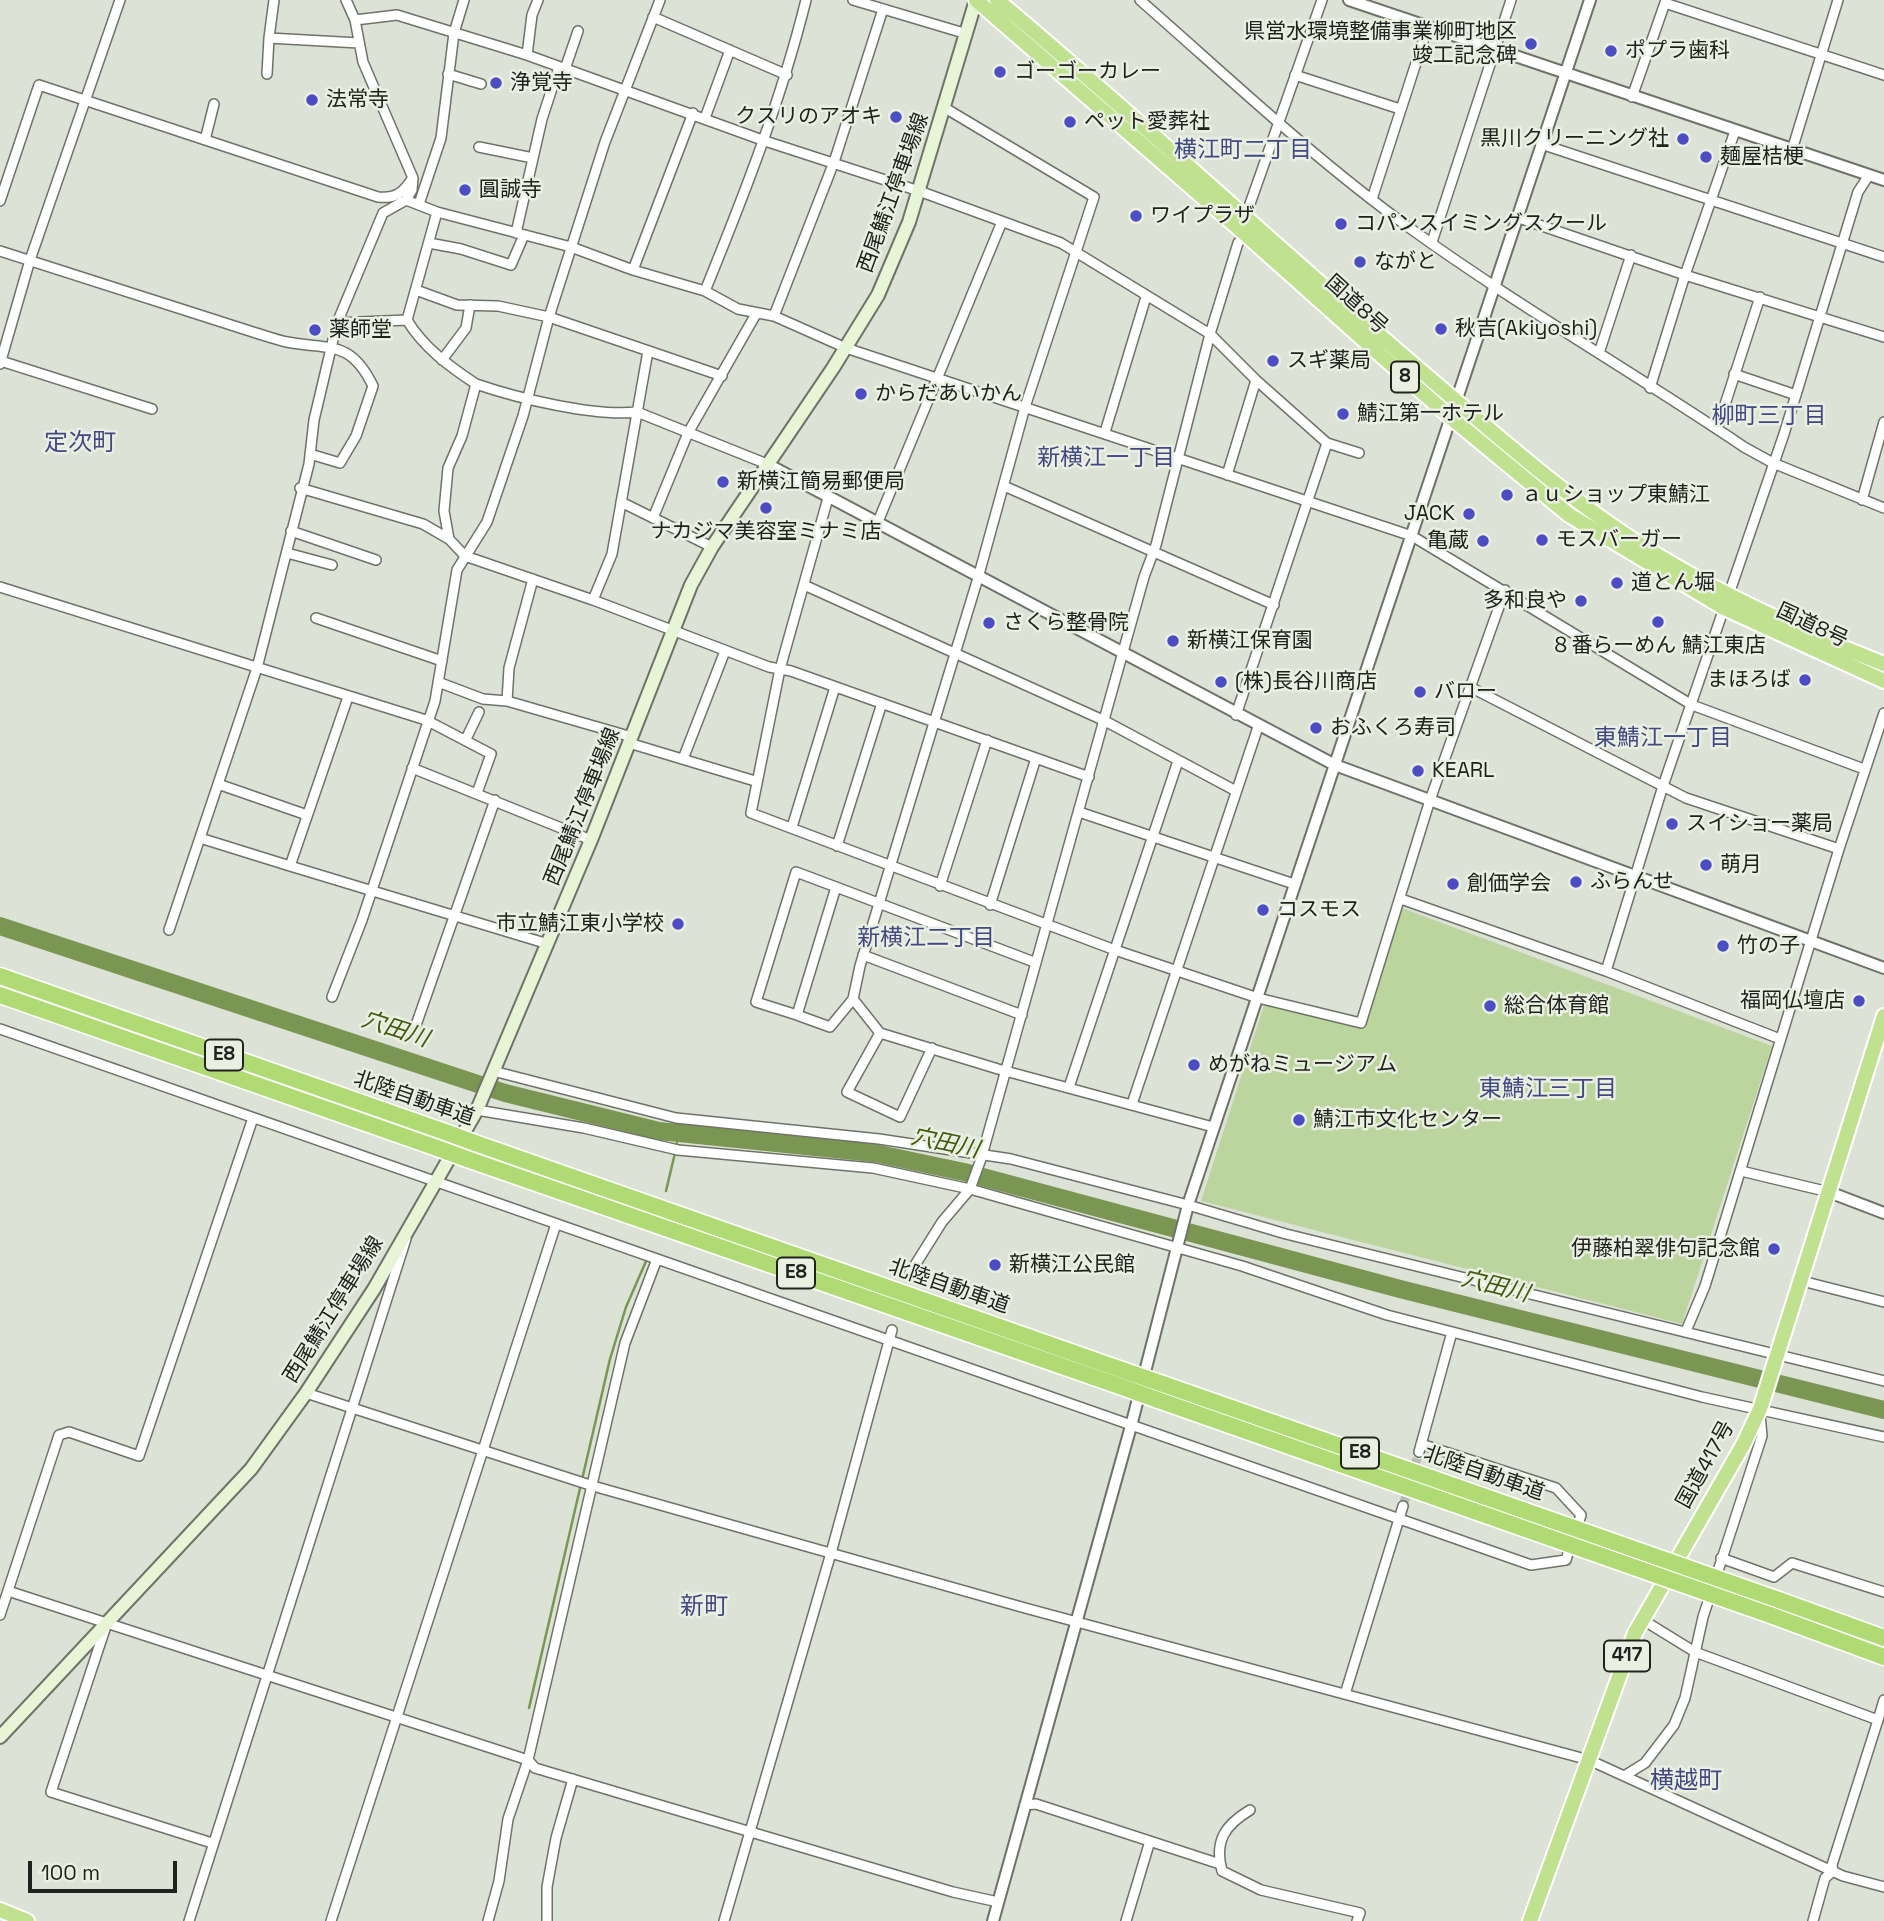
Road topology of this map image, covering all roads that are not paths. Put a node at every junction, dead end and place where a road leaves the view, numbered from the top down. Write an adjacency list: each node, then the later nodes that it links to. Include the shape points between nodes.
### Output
1 (120, 0): 41 (street)
2 (274, 0): 25 (street)
3 (346, 0): 20 (street)
4 (464, 0): 23 (street)
5 (538, 0): 30 (street)
6 (660, 0): 19 (street)
7 (806, 0): 35 (street)
8 (853, 0): 18 (street)
9 (976, 0): 24 (main road, 西尾鯖江停車場線); 69 (highway, 国道8号 / 8)
10 (997, 0): 67 (highway, 国道8号 / 8, via 1099,84)
11 (1140, 0): 47 (street)
12 (1322, 0): 36 (street)
13 (1349, 0): 21 (street)
14 (1511, 0): 27 (street)
15 (1590, 0): 34 (street)
16 (1838, 0): 29 (street)
17 (1665, 2): 29 (street); 40 (street)
18 (883, 9): 24 (street); 55 (street)
19 (653, 17): 28 (street); 39 (street)
20 (355, 20): 23 (street, via 397,15); 26 (street)
21 (1428, 26): 27 (street); 44 (street)
22 (578, 31): 31 (street)
23 (454, 33): 30 (street); 33 (street)
24 (967, 34): 43 (main road, 西尾鯖江停車場線)
25 (270, 38): 26 (street); 32 (street)
26 (359, 43): 57 (street)
27 (1494, 49): 34 (street); 71 (street)
28 (730, 50): 35 (street); 46 (street)
29 (1820, 53): 37 (street); 53 (street)
30 (527, 55): 31 (street)
31 (562, 68): 39 (street); 54 (street)
32 (267, 74)
33 (449, 74): 38 (street); 64 (street, via 441,138)
34 (1566, 74): 40 (street); 51 (street)
35 (787, 75): 50 (street)
36 (1295, 75): 44 (street); 47 (street)
37 (1884, 75)
38 (481, 84)
39 (623, 88): 45 (street); 74 (street)
40 (1632, 97): 48 (street)
41 (86, 100): 49 (street); 62 (street, via 39,85); 79 (street)
42 (214, 104): 49 (street)
43 (945, 108): 59 (main road, 西尾鯖江停車場線); 76 (street, via 1094,197)
44 (1400, 109): 60 (street)
45 (693, 113): 46 (street); 80 (street)
46 (705, 118): 50 (street)
47 (1277, 124): 60 (street); 67 (street)
48 (1735, 131): 53 (street); 63 (street)
49 (205, 140): 57 (street, via 387,199 402,193)
50 (765, 141): 55 (street); 84 (street)
51 (1541, 144): 63 (street); 66 (street)
52 (479, 147): 54 (street)
53 (1792, 150): 56 (street)
54 (533, 158): 70 (street)
55 (834, 162): 59 (street); 89 (street)
56 (1869, 175): 58 (street); 73 (street, via 1858,192)
57 (413, 178): 61 (street)
58 (1884, 180)
59 (919, 191): 68 (street); 97 (main road, 西尾鯖江停車場線, via 878,295)
60 (1372, 199): 71 (street)
61 (406, 200): 64 (street); 93 (street, via 383,213)
62 (0, 201)
63 (1710, 202): 73 (street); 81 (street)
64 (419, 204): 65 (street)
65 (437, 212): 70 (street); 72 (street)
66 (1516, 217): 77 (street); 82 (street)
67 (1244, 218): 110 (highway, 国道8号 / 8)
68 (1001, 224): 76 (street); 104 (street)
69 (1245, 233): 94 (street); 114 (highway, 国道8号 / 8)
70 (520, 234): 72 (street, via 511,265); 74 (street)
71 (1432, 242): 82 (street)
72 (429, 243): 83 (street)
73 (1843, 244): 78 (street); 91 (street)
74 (571, 247): 80 (street); 90 (street)
75 (0, 251): 79 (street)
76 (1075, 252): 85 (street); 111 (street)
77 (1631, 255): 81 (street); 99 (street)
78 (1884, 257)
79 (30, 260): 96 (street, via 288,342); 101 (street)
80 (633, 270): 84 (street)
81 (1685, 275): 86 (street); 107 (street)
82 (1493, 287): 99 (street); 110 (street)
83 (416, 290): 87 (street); 92 (street)
84 (705, 291): 88 (street)
85 (1146, 297): 94 (street); 117 (street)
86 (1760, 297): 91 (street); 102 (street)
87 (470, 305): 90 (street); 100 (street, via 466,328)
88 (756, 314): 89 (street); 103 (street)
89 (774, 316): 97 (street)
90 (549, 317): 98 (street); 109 (street)
91 (1819, 317): 95 (street); 108 (street)
92 (407, 320): 93 (street); 100 (street)
93 (337, 323): 96 (street)
94 (1210, 334): 105 (street); 122 (street)
95 (1884, 337)
96 (330, 346): 121 (street); 121 (street, via 345,351 373,386 341,463)
97 (846, 348): 104 (street); 124 (main road, 西尾鯖江停車場線)
98 (648, 351): 103 (street); 113 (street)
99 (1599, 353): 107 (street)
100 (442, 360): 106 (street)
101 (1, 363): 112 (street)
102 (1734, 374): 108 (street); 116 (street)
103 (722, 376): 118 (street)
104 (940, 377): 111 (street); 134 (street)
105 (1256, 380): 119 (street); 125 (street)
106 (476, 384): 109 (street); 137 (street, via 448,468 444,511)
107 (1650, 388): 116 (street)
108 (1796, 395): 123 (street)
109 (528, 399): 113 (street, via 621,414); 141 (street, via 487,522)
110 (1455, 400): 114 (street); 149 (highway, 国道8号 / 8, via 1594,511 1661,558)
111 (1025, 407): 117 (street); 126 (street)
112 (152, 409)
113 (637, 412): 118 (street); 131 (street)
114 (1449, 416): 136 (street); 152 (highway, 国道8号 / 8, via 1569,515)
115 (1884, 422): 130 (street)
116 (1717, 429): 123 (street)
117 (1105, 432): 122 (street)
118 (688, 433): 124 (street); 133 (street)
119 (1328, 443): 120 (street); 129 (street)
120 (1359, 453)
121 (310, 454): 127 (street)
122 (1179, 460): 125 (street); 140 (street)
123 (1773, 463): 130 (street); 149 (street)
124 (767, 464): 128 (street); 138 (main road, 西尾鯖江停車場線)
125 (1227, 475): 129 (street)
126 (1004, 486): 140 (street); 144 (street)
127 (300, 488): 135 (street); 137 (street, via 423,524)
128 (828, 498): 134 (street); 146 (street)
129 (1308, 500): 136 (street); 151 (street)
130 (1862, 500): 132 (street)
131 (621, 502): 133 (street); 150 (street, via 612,554)
132 (1884, 508)
133 (653, 518): 138 (street)
134 (877, 524): 144 (street)
135 (291, 531): 139 (street); 142 (street)
136 (1412, 536): 148 (street); 183 (street)
137 (449, 539): 141 (street)
138 (712, 547): 154 (main road, 西尾鯖江停車場線)
139 (287, 553): 143 (street); 160 (street)
140 (1153, 555): 151 (street); 157 (street)
141 (466, 556): 145 (street); 158 (street, via 457,570)
142 (376, 560)
143 (332, 565)
144 (978, 578): 156 (street); 157 (street)
145 (533, 579): 150 (street); 167 (street, via 509,668)
146 (804, 585): 156 (street); 161 (street)
147 (0, 587): 160 (street)
148 (1505, 590): 165 (street); 169 (street)
149 (1729, 594): 159 (highway, 国道8号 / 8)
150 (593, 600): 154 (street)
151 (1275, 606): 172 (street)
152 (1724, 608): 162 (highway, 国道8号 / 8); 169 (street)
153 (316, 618): 158 (street)
154 (672, 630): 155 (street); 178 (main road, 西尾鯖江停車場線)
155 (725, 651): 161 (street); 181 (street)
156 (954, 653): 174 (street); 175 (street)
157 (1123, 654): 172 (street); 175 (street)
158 (442, 661): 163 (street)
159 (1884, 664)
160 (257, 668): 166 (street); 188 (street)
161 (780, 669): 164 (street); 187 (street)
162 (1884, 681)
163 (438, 682): 167 (street, via 483,699); 173 (street)
164 (835, 687): 168 (street); 196 (street)
165 (1470, 687): 189 (street); 193 (street)
166 (348, 697): 173 (street); 195 (street)
167 (507, 701): 178 (street)
168 (882, 703): 174 (street); 200 (street)
169 (1692, 705): 185 (street); 189 (street)
170 (478, 712): 177 (street)
171 (1884, 713): 185 (street)
172 (1236, 715): 176 (street)
173 (426, 720): 177 (street); 184 (street)
174 (934, 720): 179 (street); 204 (street)
175 (1105, 721): 182 (street); 186 (street)
176 (1258, 727): 183 (street); 190 (street)
177 (466, 739): 191 (street, via 491,754)
178 (630, 740): 181 (street); 199 (main road, 西尾鯖江停車場線)
179 (986, 740): 180 (street); 207 (street)
180 (1036, 758): 186 (street); 212 (street)
181 (683, 759): 187 (street)
182 (1178, 761): 190 (street); 197 (street)
183 (1335, 765): 193 (street); 206 (street)
184 (412, 768): 191 (street); 209 (street)
185 (1864, 769): 201 (street)
186 (1089, 777): 194 (street)
187 (755, 781): 196 (street, via 751,813)
188 (218, 784): 195 (street); 198 (street)
189 (1663, 786): 201 (street, via 1686,798); 205 (street)
190 (1236, 791): 202 (street)
191 (477, 793): 192 (street)
192 (495, 800): 199 (street); 213 (street)
193 (1430, 800): 205 (street); 210 (street)
194 (1079, 812): 197 (street); 214 (street)
195 (307, 815): 203 (street)
196 (792, 827): 200 (street)
197 (1154, 836): 202 (street); 218 (street)
198 (200, 838): 203 (street); 215 (street)
199 (591, 839): 217 (main road, 西尾鯖江停車場線)
200 (837, 846): 204 (street)
201 (1839, 849): 216 (street)
202 (1215, 857): 206 (street); 222 (street)
203 (290, 866): 209 (street)
204 (890, 866): 207 (street); 211 (street)
205 (1637, 878): 216 (street); 223 (street)
206 (1294, 884): 227 (street)
207 (940, 886): 212 (street)
208 (836, 887): 211 (street); 230 (street); 230 (street, via 796,872 755,1002)
209 (370, 891): 213 (street); 226 (street)
210 (1401, 899): 223 (street); 227 (street, via 1361,1023)
211 (880, 903): 219 (street); 220 (street)
212 (990, 905): 214 (street)
213 (454, 917): 217 (street); 232 (street)
214 (1045, 925): 218 (street); 220 (street)
215 (169, 930)
216 (1811, 941): 221 (street); 235 (street)
217 (548, 944): 238 (main road, 西尾鯖江停車場線)
218 (1115, 950): 222 (street); 239 (street)
219 (863, 956): 228 (street); 229 (street)
220 (1034, 962): 229 (street)
221 (1884, 968)
222 (1176, 971): 227 (street); 240 (street)
223 (1606, 971): 235 (street)
224 (0, 976): 263 (highway, 北陸自動車道 / E8, bridge)
225 (0, 995): 263 (highway, 北陸自動車道 / E8, bridge, via 467,1159)
226 (332, 997)
227 (1258, 998): 243 (street)
228 (853, 999): 230 (street, via 830,1027); 234 (street)
229 (1022, 1015): 237 (street)
230 (797, 1016)
231 (1884, 1016): 248 (highway, 国道417号 / 417)
232 (416, 1025)
233 (0, 1028): 242 (street)
234 (880, 1033): 236 (street); 236 (street, via 843,1090 900,1117)
235 (1780, 1039): 245 (street)
236 (932, 1048): 237 (street)
237 (1007, 1071): 239 (street); 244 (street)
238 (492, 1073): 241 (main road, 西尾鯖江停車場線); 244 (street, via 676,1118 879,1139)
239 (1069, 1087): 240 (street)
240 (1132, 1104): 243 (street)
241 (479, 1105): 246 (main road, 西尾鯖江停車場線); 247 (street, via 678,1150 873,1168)
242 (253, 1118): 246 (street); 277 (street, via 139,1456 69,1432 59,1435)
243 (1213, 1127): 249 (street)
244 (981, 1157): 247 (street); 249 (street, via 1011,1159)
245 (1741, 1171): 248 (street); 259 (street)
246 (434, 1182): 251 (main road, 西尾鯖江停車場線); 252 (street)
247 (971, 1187): 253 (street); 255 (street)
248 (1829, 1192): 250 (street); 256 (highway, 国道417号 / 417)
249 (1188, 1205): 253 (street); 259 (street, via 1286,1234)
250 (1884, 1213)
251 (411, 1219): 266 (main road, 西尾鯖江停車場線, via 374,1289); 267 (street)
252 (556, 1224): 254 (street); 271 (street)
253 (1177, 1249): 260 (street); 269 (street)
254 (657, 1259): 261 (street); 272 (street, via 625,1343)
255 (910, 1273)
256 (1801, 1281): 257 (street); 262 (highway, 国道417号 / 417)
257 (1884, 1302)
258 (892, 1330): 261 (street)
259 (1686, 1331): 262 (street)
260 (1452, 1332): 268 (street); 274 (street, via 1420,1448 1556,1488 1581,1515 1566,1560 1531,1565)
261 (890, 1341): 269 (street); 275 (street)
262 (1778, 1358): 264 (street); 268 (highway, 国道417号 / 417)
263 (1126, 1380): 265 (highway, 北陸自動車道 / E8, bridge)
264 (1884, 1381)
265 (1160, 1392): 283 (highway, 北陸自動車道 / E8, bridge, via 1557,1522); 285 (highway, 北陸自動車道 / E8, bridge)
266 (306, 1393): 267 (street); 282 (main road, 西尾鯖江停車場線, via 251,1469)
267 (354, 1409): 271 (street); 286 (street)
268 (1760, 1409): 270 (street); 276 (street, via 1762,1436); 280 (highway, 国道417号 / 417)
269 (1131, 1426): 274 (street); 281 (street)
270 (1884, 1437)
271 (482, 1450): 272 (street); 289 (street)
272 (593, 1486): 275 (street); 292 (street)
273 (1404, 1506): 274 (street)
274 (1399, 1519): 287 (street)
275 (831, 1553): 281 (street); 298 (street)
276 (1721, 1558): 278 (street, via 1774,1577 1792,1563); 284 (street)
277 (8, 1591): 279 (street); 282 (street)
278 (1884, 1592)
279 (0, 1615)
280 (1643, 1620): 284 (street); 293 (highway, 国道417号 / 417)
281 (1077, 1622): 287 (street); 296 (street)
282 (107, 1623): 286 (street); 291 (main road, 西尾鯖江停車場線); 300 (street, via 51,1792)
283 (1884, 1639)
284 (1695, 1652): 290 (street); 294 (street, via 1674,1725 1645,1763)
285 (1884, 1659)
286 (268, 1675): 289 (street); 300 (street)
287 (1345, 1694): 293 (street)
288 (1884, 1700): 290 (street)
289 (396, 1717): 292 (street); 308 (street)
290 (1878, 1720): 302 (street)
291 (0, 1737)
292 (528, 1760): 295 (street, via 535,1768); 309 (street, via 508,1819)
293 (1589, 1760): 294 (street); 315 (highway, 国道417号 / 417)
294 (1623, 1776): 302 (street)
295 (573, 1779): 298 (street); 310 (street, via 549,1875)
296 (1025, 1805): 299 (street, via 1036,1804); 304 (street)
297 (1250, 1810): 301 (street, via 1229,1822 1217,1854)
298 (750, 1830): 304 (street); 311 (street)
299 (1150, 1841): 301 (street); 313 (street)
300 (212, 1843): 307 (street)
301 (1220, 1864): 314 (street, via 1222,1871 1261,1891 1360,1913)
302 (1833, 1871): 303 (street); 316 (street, via 1825,1878)
303 (1884, 1886)
304 (998, 1902): 312 (street)
305 (0, 1910): 306 (highway)
306 (27, 1921)
307 (189, 1921)
308 (331, 1921)
309 (488, 1921)
310 (547, 1921)
311 (724, 1921)
312 (993, 1921)
313 (1126, 1921)
314 (1357, 1921)
315 (1530, 1921)
316 (1813, 1921)

